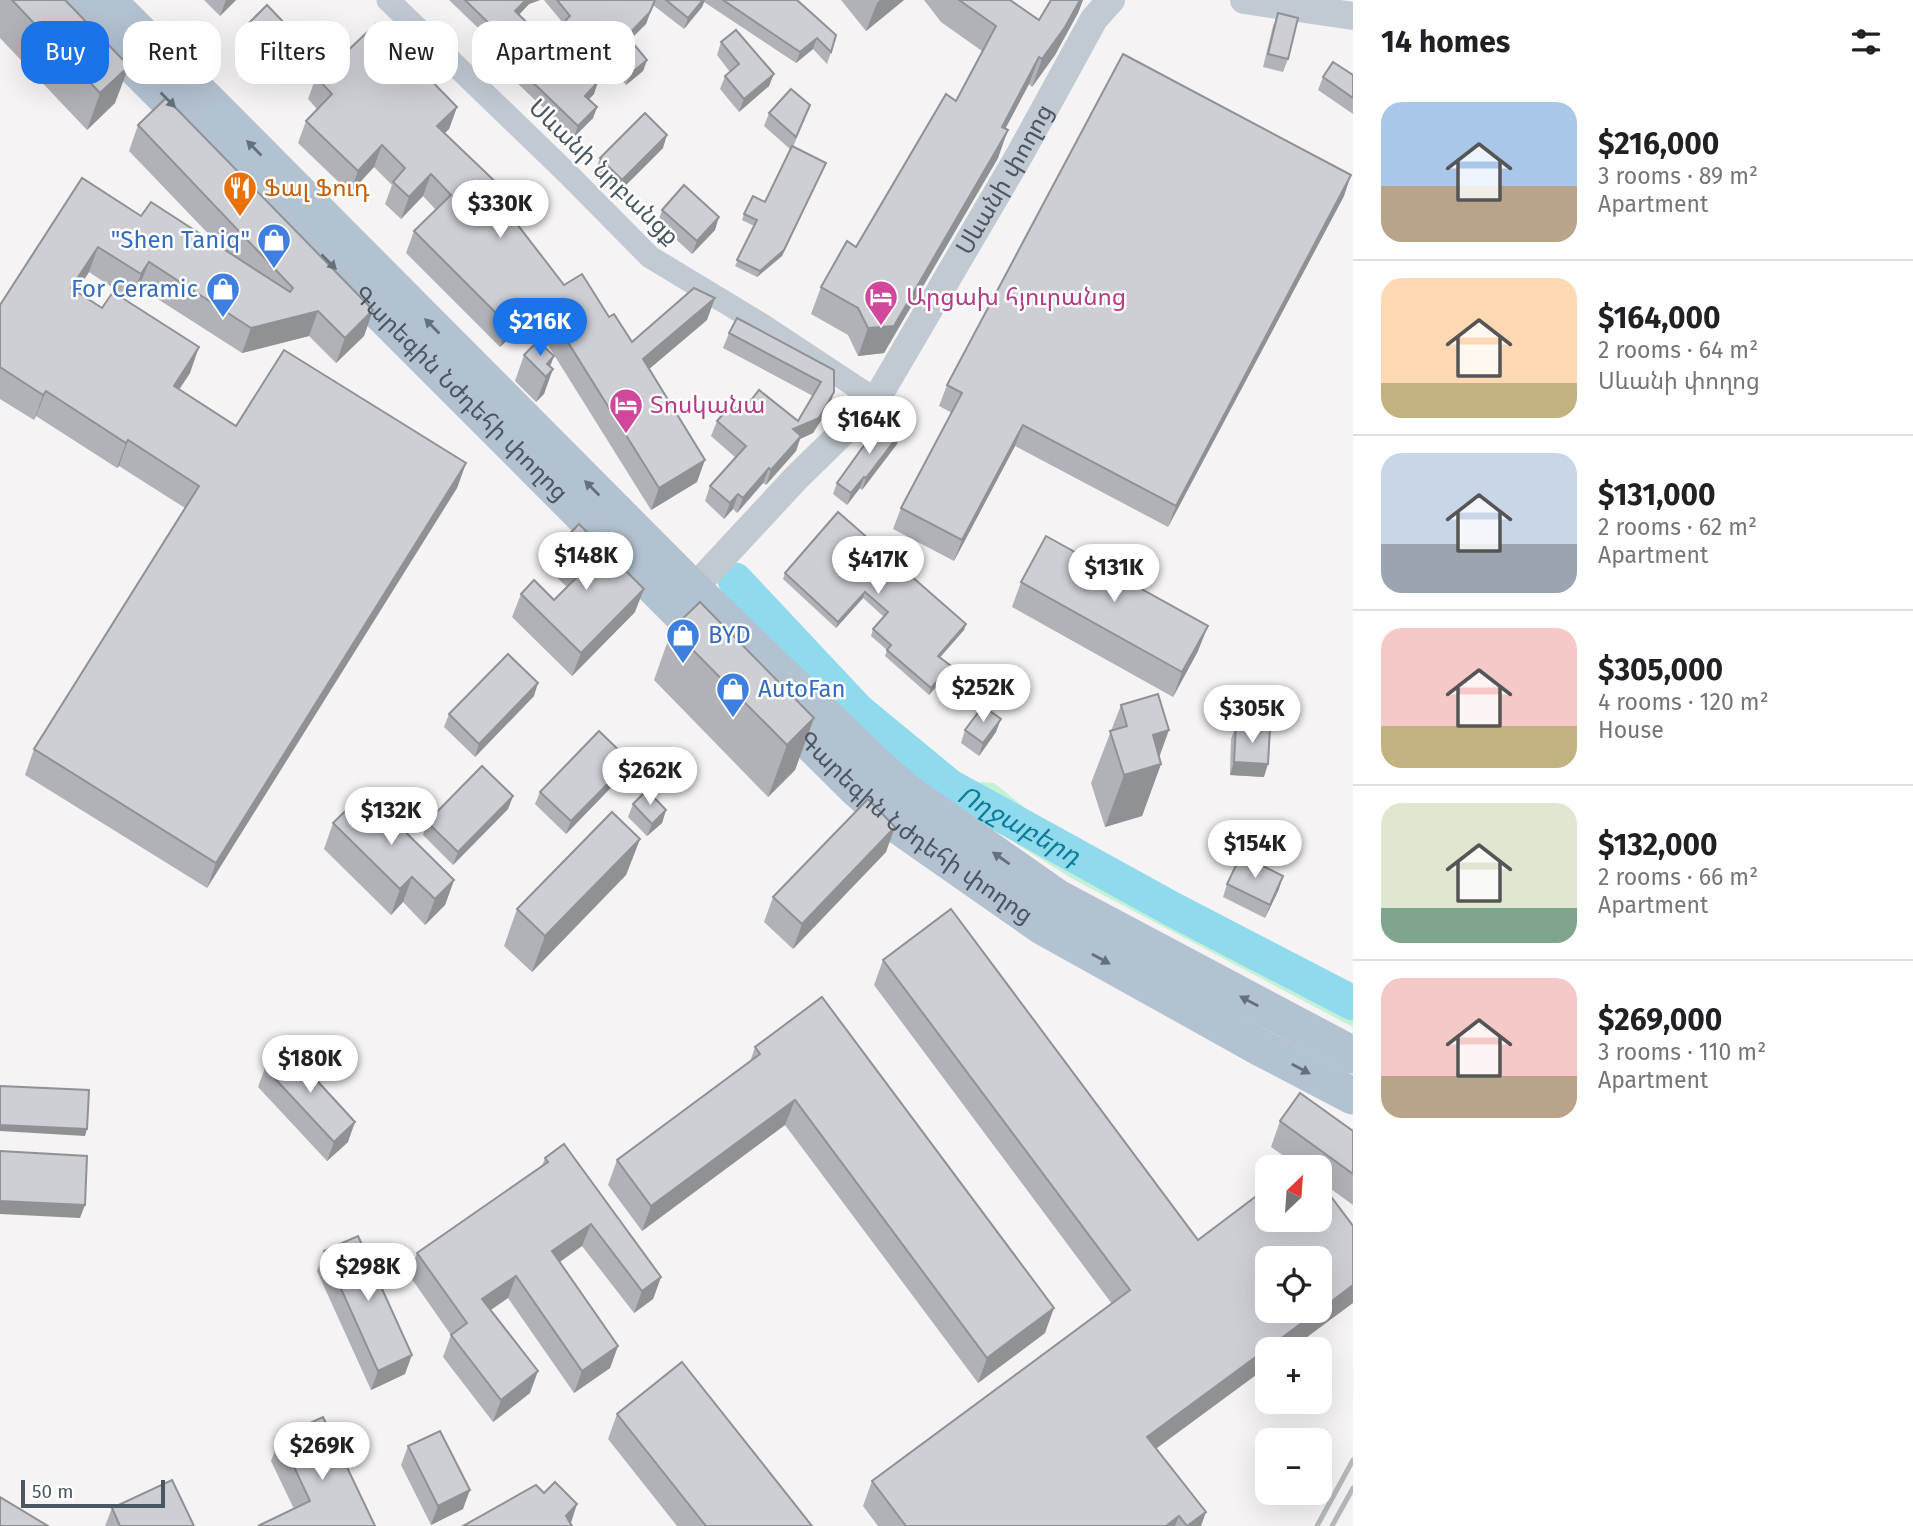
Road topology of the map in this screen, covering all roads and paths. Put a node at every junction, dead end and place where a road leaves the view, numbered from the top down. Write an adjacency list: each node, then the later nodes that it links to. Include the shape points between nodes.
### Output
1 (68, 0): 8 (main road, Գարեգին Նժդեհի փողոց, one-way to 8)
2 (107, 0): 8 (main road, Գարեգին Նժդեհի փողոց, one-way to 2)
3 (387, 0): 7 (street, Սևանի նրբանցք, via 650,257)
4 (1111, 0): 7 (street, Սևանի փողոց, via 1094,19)
5 (1244, 0): 6 (street)
6 (1353, 16)
7 (877, 400): 8 (street, Սևանի փողոց)
8 (683, 598): 9 (main road, Գարեգին Նժդեհի փողոց)
9 (1049, 912): 10 (main road, Գարեգին Նժդեհի փողոց, one-way to 9); 11 (main road, Գարեգին Նժդեհի փողոց, one-way to 11, via 1261,1048)
10 (1353, 1055)
11 (1353, 1096)

